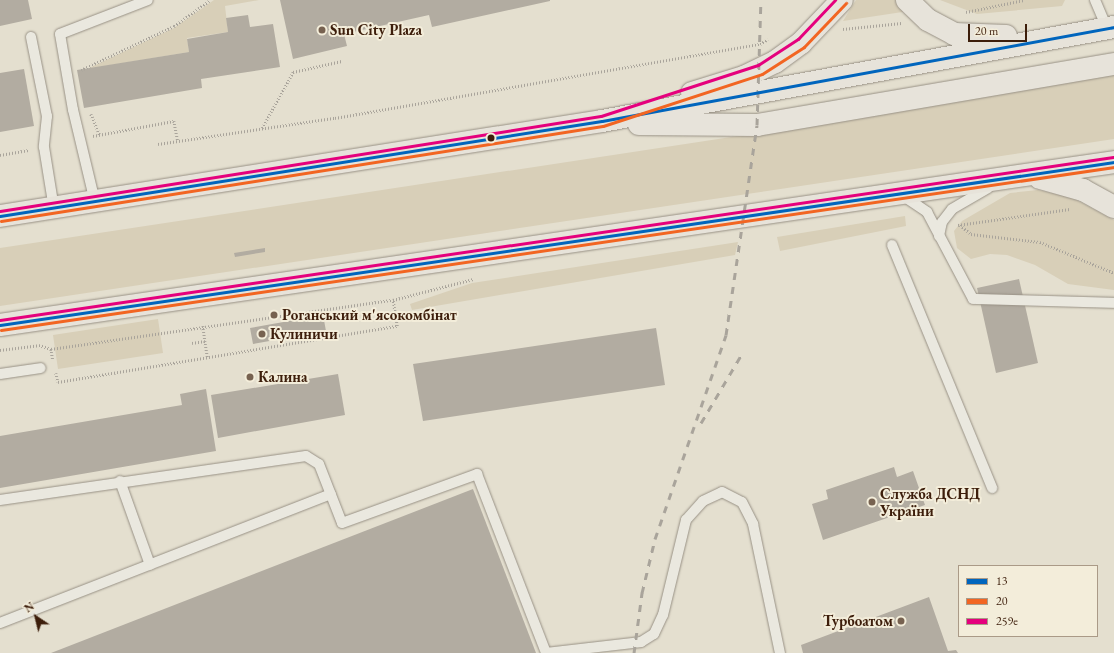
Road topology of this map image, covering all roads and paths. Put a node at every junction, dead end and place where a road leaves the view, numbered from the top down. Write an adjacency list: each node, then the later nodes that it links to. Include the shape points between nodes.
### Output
1 (148, 0): 23 (lane, via 60,34 73,110)
2 (210, 0): 14 (path, via 174,26)
3 (842, 0): 16 (main road, via 801,43 760,70)
4 (907, 0): 7 (main road)
5 (1024, 0): 7 (path)
6 (1095, 0): 8 (lane)
7 (928, 20): 8 (main road, via 954,34 979,37); 9 (path)
8 (1111, 28): 16 (main road)
9 (834, 30)
10 (31, 37): 26 (lane, via 47,116 44,147)
11 (760, 44): 17 (path)
12 (342, 61): 17 (path, via 293,72)
13 (1114, 64): 16 (main road, via 757,125 704,127)
14 (81, 70)
15 (174, 121): 18 (path)
16 (602, 121): 23 (main road)
17 (262, 129): 18 (path)
18 (178, 141): 19 (path)
19 (158, 144)
20 (1114, 162): 21 (main road)
21 (1020, 176): 22 (main road); 24 (main road, via 1069,185); 28 (lane, via 959,203 944,219)
22 (893, 194): 28 (lane, via 921,206); 34 (main road)
23 (95, 202): 26 (main road)
24 (1114, 207)
25 (1077, 208): 30 (path, via 960,225 971,234 1040,242)
26 (54, 209): 27 (main road)
27 (0, 216)
28 (939, 236): 33 (lane, via 973,300)
29 (892, 245): 44 (lane)
30 (1114, 273)
31 (472, 279): 32 (path)
32 (393, 300): 35 (path); 40 (path, via 397,326)
33 (1114, 303)
34 (0, 325)
35 (203, 326): 36 (path); 38 (path)
36 (205, 341): 37 (path); 40 (path)
37 (192, 343)
38 (51, 349): 39 (path, via 38,345); 40 (path, via 58,382)
39 (0, 350)
40 (208, 359)
41 (42, 368): 42 (lane)
42 (0, 374)
43 (120, 481): 45 (lane, via 306,456 319,464); 46 (lane); 47 (lane)
44 (992, 488)
45 (331, 494): 47 (lane); 49 (lane, via 342,522 477,474)
46 (0, 500)
47 (150, 565): 48 (lane)
48 (0, 623)
49 (546, 653): 50 (lane, via 641,642 654,634 663,615 686,520 703,500 722,492 742,502 754,524)
50 (780, 653)

